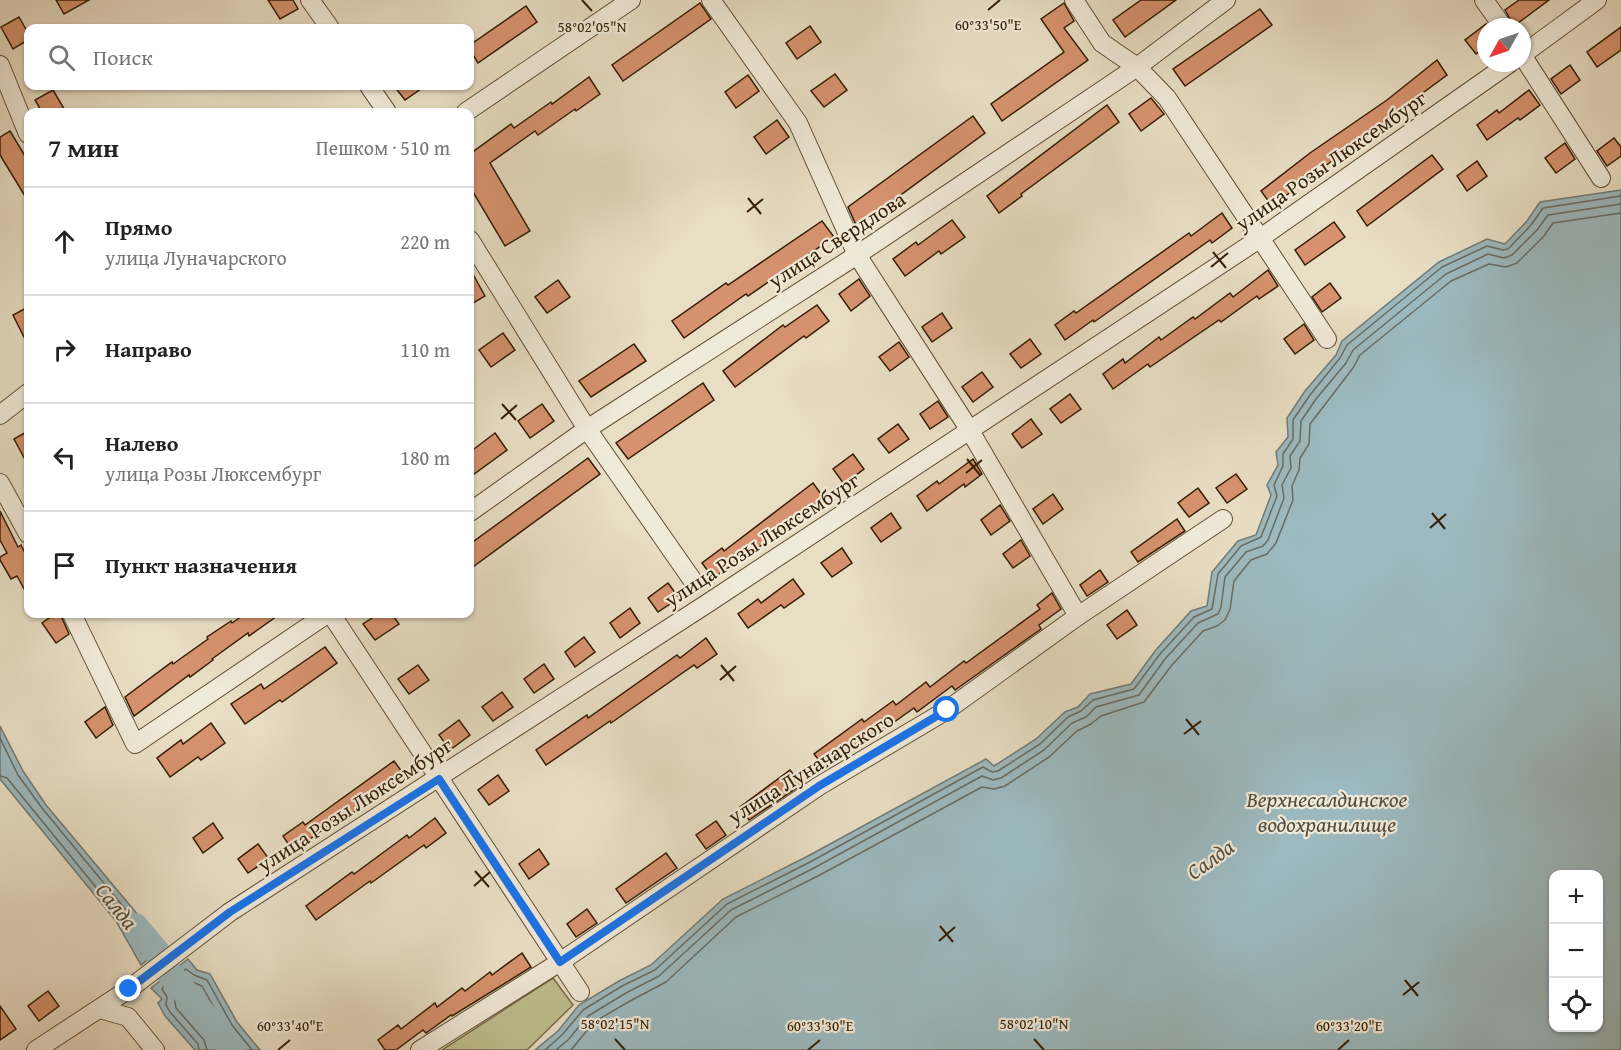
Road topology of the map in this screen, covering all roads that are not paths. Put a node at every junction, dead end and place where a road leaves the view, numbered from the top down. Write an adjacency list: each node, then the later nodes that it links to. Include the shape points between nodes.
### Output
1 (310, 0): 9 (street)
2 (631, 0): 17 (street)
3 (711, 0): 22 (street, via 798,123)
4 (1074, 0): 12 (street, via 1102,43)
5 (1226, 0): 12 (street, улица Свердлова)
6 (1484, 0): 8 (street)
7 (1597, 0): 10 (street)
8 (1497, 18)
9 (327, 24)
10 (1531, 48)
11 (0, 65): 18 (street)
12 (1137, 67): 20 (street, via 1167,98); 22 (street, улица Свердлова)
13 (1531, 69): 19 (street)
14 (1497, 72): 20 (street, улица Розы Люксембург)
15 (372, 90): 16 (street)
16 (384, 108)
17 (472, 108)
18 (24, 124)
19 (1601, 178)
20 (1259, 239): 23 (street); 27 (street, улица Розы Люксембург)
21 (474, 246): 26 (street)
22 (857, 255): 26 (street, улица Свердлова); 27 (street)
23 (1327, 339)
24 (24, 396): 25 (street)
25 (0, 415)
26 (587, 429): 29 (street, улица Свердлова); 32 (street)
27 (969, 429): 33 (street); 37 (street, улица Розы Люксембург)
28 (0, 483): 31 (street)
29 (474, 509)
30 (1223, 519): 33 (street, улица Луначарского)
31 (24, 527)
32 (693, 581)
33 (1078, 616): 38 (street, улица Луначарского, via 947,710 819,786)
34 (74, 618): 35 (street, via 135,744)
35 (323, 618)
36 (332, 618): 37 (street)
37 (439, 779): 38 (street); 40 (street, улица Розы Люксембург, via 230,912)
38 (560, 962): 39 (street); 43 (street, улица Луначарского)
39 (580, 992)
40 (100, 1009): 41 (street, улица Розы Люксембург); 42 (street, via 128,1017)
41 (36, 1050)
42 (155, 1050)
43 (420, 1050)

